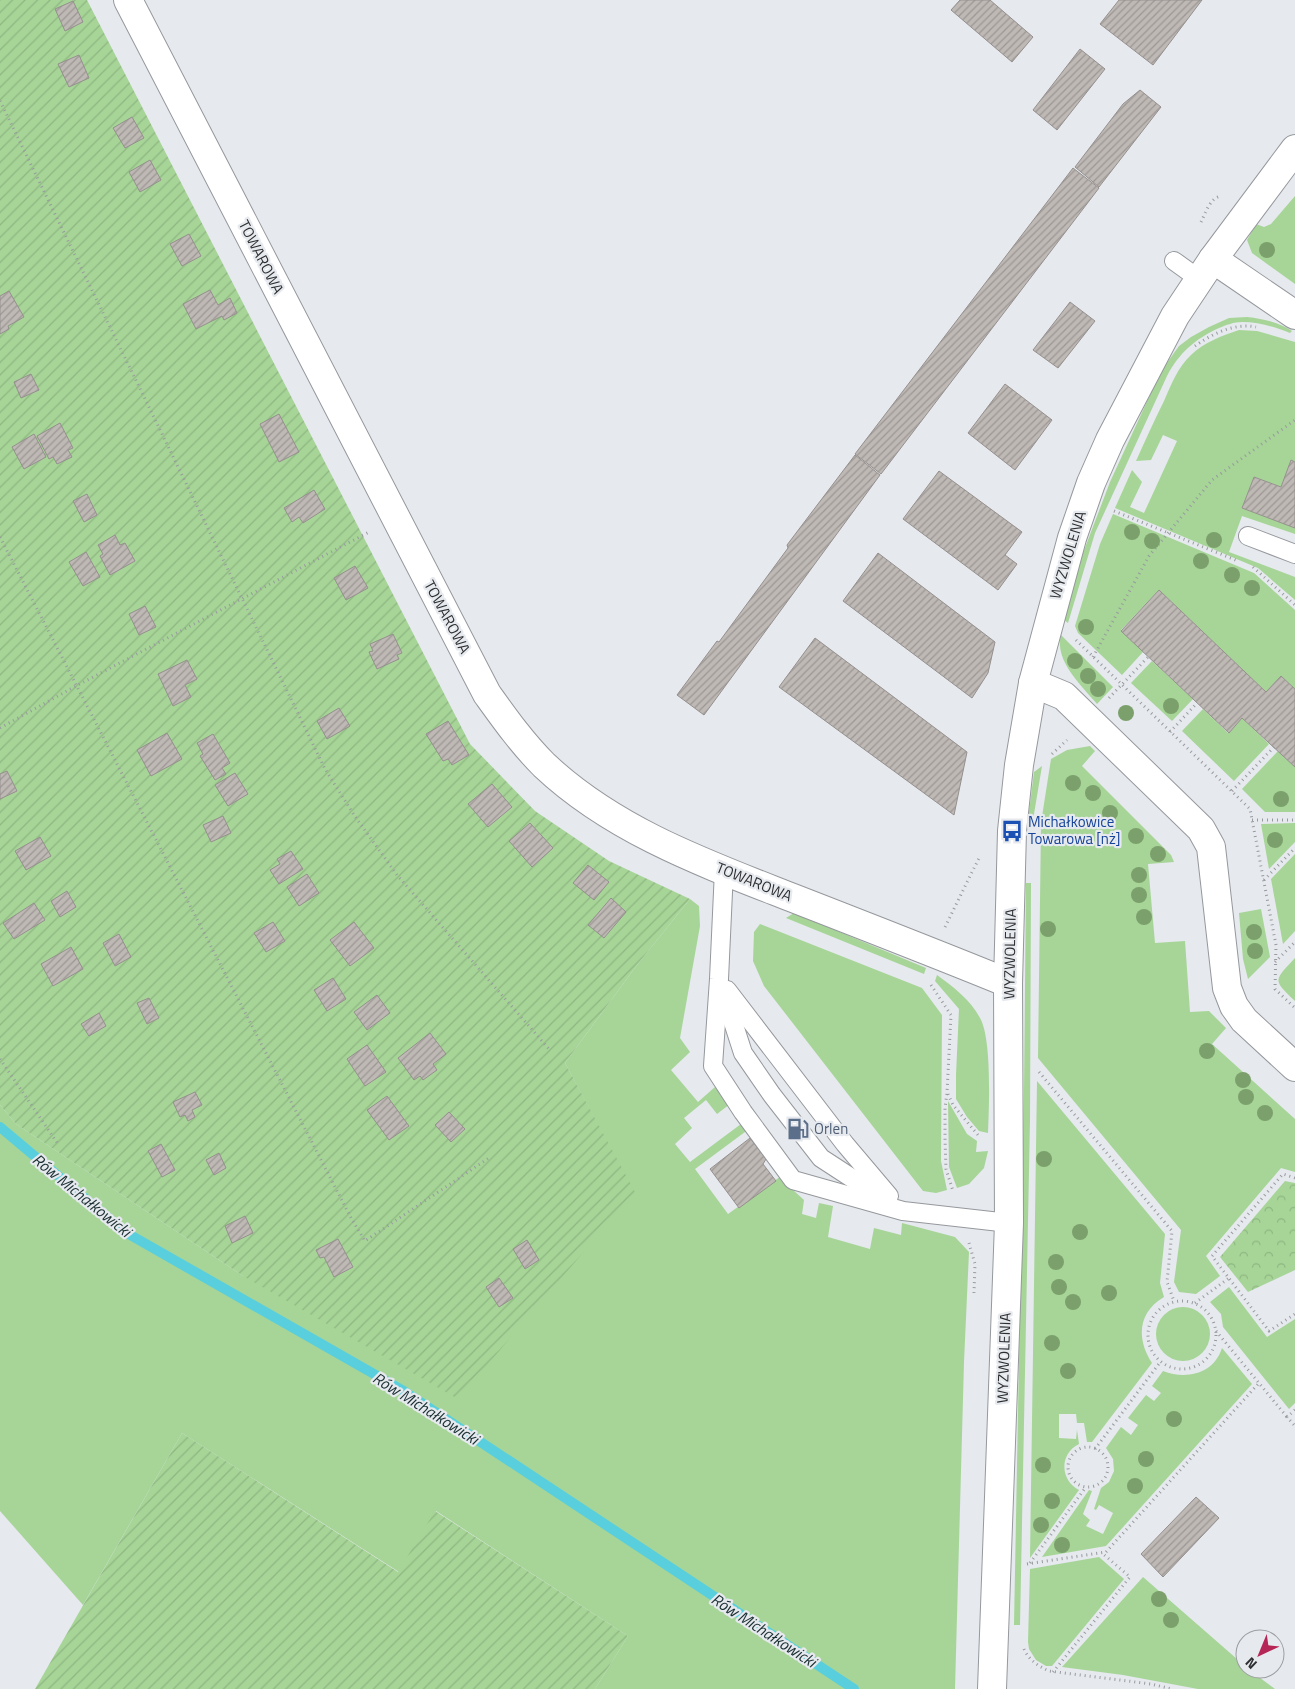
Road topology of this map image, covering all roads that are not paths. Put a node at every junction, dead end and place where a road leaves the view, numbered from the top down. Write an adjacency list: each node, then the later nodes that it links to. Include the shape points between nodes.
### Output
1 (128, 0): 9 (street, TOWAROWA, via 488,694 517,736 578,793 665,845)
2 (1295, 149): 4 (street, WYZWOLENIA)
3 (1174, 261): 4 (lane)
4 (1206, 269): 5 (street); 8 (street, WYZWOLENIA, via 1175,316 1091,483 1072,538)
5 (1295, 315)
6 (1248, 536): 7 (lane)
7 (1295, 554)
8 (1033, 683): 11 (street, WYZWOLENIA, via 1012,831); 12 (street, via 1064,696 1201,829 1211,847 1227,988 1234,1006 1244,1020)
9 (724, 870): 10 (lane); 11 (street, TOWAROWA)
10 (719, 979): 13 (lane, via 845,1144); 13 (lane, via 743,1053 821,1158); 13 (lane, via 713,1066 793,1180)
11 (1008, 983): 14 (street, WYZWOLENIA)
12 (1295, 1067)
13 (902, 1211): 14 (lane)
14 (1009, 1222): 15 (street, WYZWOLENIA)
15 (992, 1689)

